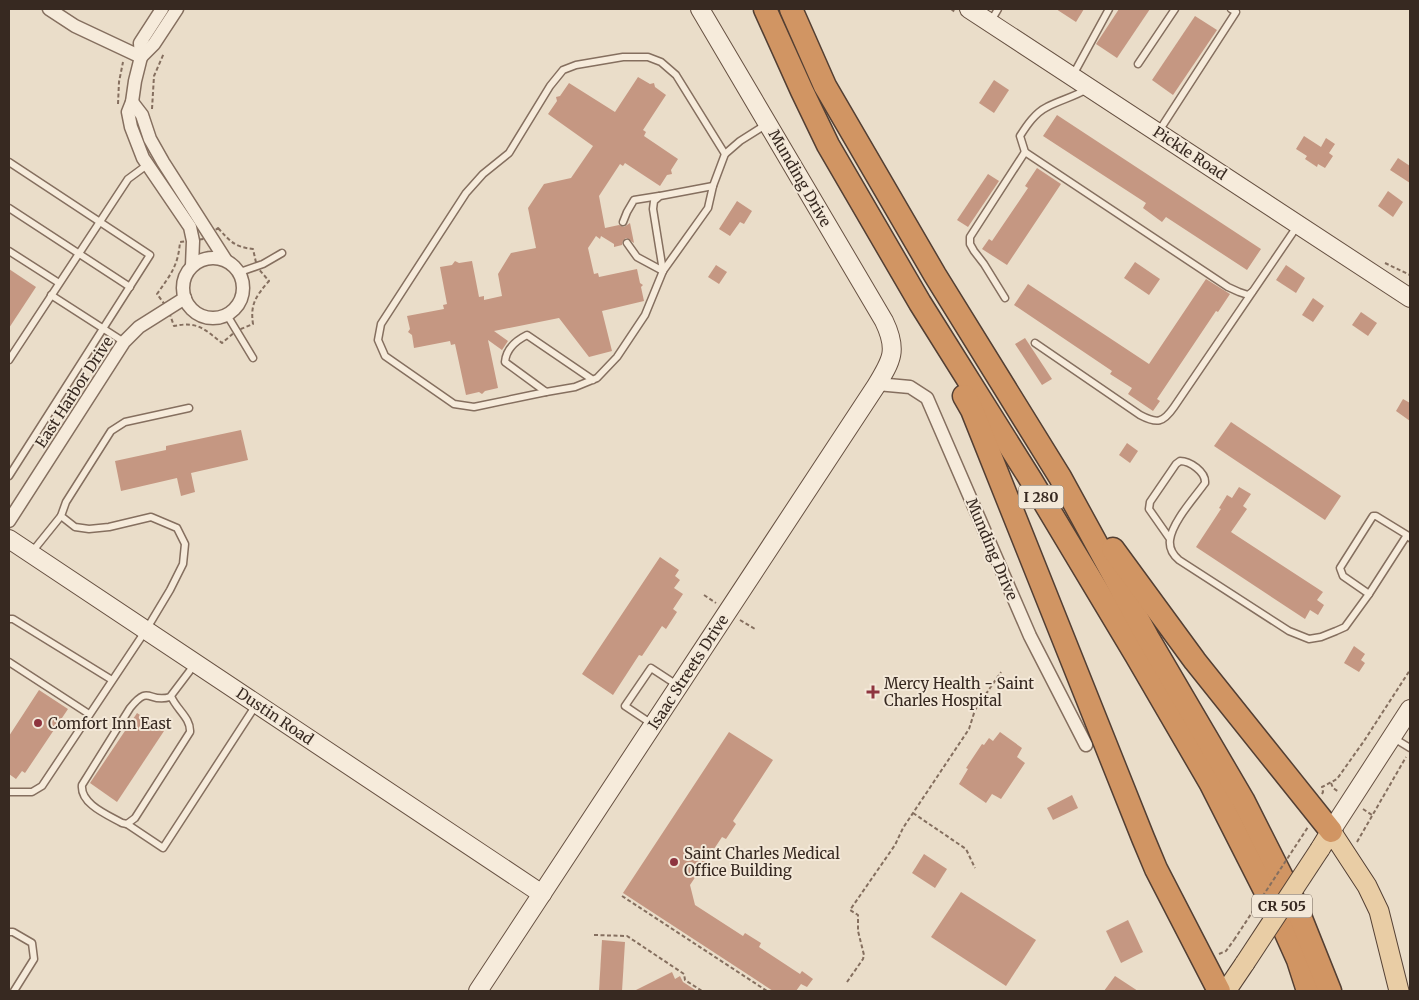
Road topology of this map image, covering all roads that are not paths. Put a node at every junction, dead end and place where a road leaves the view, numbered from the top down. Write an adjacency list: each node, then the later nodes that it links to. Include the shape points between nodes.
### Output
1 (49, 9): 12 (street, via 75,26)
2 (162, 9): 12 (street, via 140,42)
3 (177, 9): 12 (street, via 154,44)
4 (700, 9): 17 (street, Munding Drive)
5 (765, 9): 44 (highway, I 280, via 828,145)
6 (791, 9): 57 (highway, I 280, via 825,86 935,275)
7 (970, 9): 11 (street, Pickle Road)
8 (1109, 9): 14 (lane)
9 (1175, 9): 13 (lane)
10 (1231, 9): 18 (lane, via 1236,12)
11 (994, 16): 14 (street, Pickle Road)
12 (141, 57): 16 (street)
13 (1138, 64)
14 (1073, 76): 15 (street, Pickle Road)
15 (1089, 87): 18 (street, Pickle Road); 19 (lane, via 1076,96 1045,108 1027,124 1020,136)
16 (132, 102): 22 (street, via 128,112 131,127); 33 (street, via 142,115 163,162)
17 (768, 123): 20 (lane); 49 (street, Munding Drive, via 884,321)
18 (1158, 132): 28 (street, Pickle Road)
19 (1025, 152): 39 (lane, via 1228,286 1248,295); 42 (lane, via 970,237 972,248)
20 (725, 154): 23 (lane); 54 (lane, via 676,75 661,62 648,57 623,57 563,70 509,153 466,193 380,324 378,340 381,348 385,356 454,404 474,408)
21 (9, 162): 26 (lane)
22 (147, 165): 26 (lane, via 128,179); 34 (street, via 190,226)
23 (713, 186): 24 (lane); 35 (lane, via 708,208)
24 (660, 196): 27 (lane, via 634,200); 35 (lane, via 652,209)
25 (9, 208): 32 (lane)
26 (99, 222): 32 (lane); 38 (lane, via 150,255)
27 (623, 222)
28 (1298, 224): 39 (lane); 43 (street, Pickle Road)
29 (627, 243): 35 (lane, via 636,257)
30 (9, 251): 37 (lane)
31 (282, 253): 36 (lane)
32 (78, 254): 37 (lane); 38 (lane)
33 (225, 260): 34 (street, via 215,257 200,260); 36 (street)
34 (192, 266): 41 (street, via 184,279)
35 (662, 270): 52 (lane, via 644,315 617,356)
36 (240, 272): 45 (street, via 244,292 241,302)
37 (59, 283): 40 (lane)
38 (130, 287): 46 (lane)
39 (1252, 292): 48 (lane, via 1170,413 1158,421 1140,415)
40 (51, 296): 46 (lane); 51 (lane)
41 (185, 298): 45 (street, via 194,310 207,318); 47 (street, East Harbor Drive, via 139,327)
42 (1005, 298)
43 (1410, 298)
44 (920, 303): 86 (highway, via 972,410 1153,861); 88 (highway, I 280, via 1031,480 1211,784 1281,922)
45 (226, 315): 50 (lane)
46 (103, 329): 47 (lane); 56 (lane)
47 (124, 342): 59 (street, East Harbor Drive)
48 (1035, 343)
49 (893, 351): 53 (street, Isaac Streets Drive)
50 (253, 358)
51 (9, 360)
52 (593, 380): 54 (lane); 54 (lane, via 527,335 516,341 506,354 505,362)
53 (877, 384): 70 (street, Isaac Streets Drive); 77 (street, Munding Drive, via 910,388 927,398 1030,636)
54 (546, 392)
55 (188, 408): 58 (lane, via 125,422 111,431 66,502)
56 (9, 476)
57 (1060, 477): 81 (highway); 89 (highway, I 280, via 1148,638 1243,800 1294,901)
58 (61, 516): 63 (lane); 66 (lane, via 75,527 89,529 151,517 177,528 186,544 183,564)
59 (9, 521)
60 (1408, 537): 64 (lane); 64 (lane, via 1373,516 1340,568 1343,576)
61 (9, 539): 63 (street, Dustin Road)
62 (1170, 540): 62 (lane, via 1176,524 1206,483 1206,477 1185,461 1176,464 1150,502 1149,509); 64 (lane, via 1174,556 1179,560 1289,631 1309,639 1345,627)
63 (31, 554): 66 (street, Dustin Road)
64 (1369, 594)
65 (9, 619): 69 (lane)
66 (146, 630): 68 (street, Dustin Road); 69 (lane)
67 (9, 662): 74 (lane)
68 (196, 663): 71 (lane); 72 (street, Dustin Road)
69 (112, 680): 74 (lane)
70 (679, 686): 75 (street, Isaac Streets Drive); 75 (lane, via 651,668 625,706)
71 (171, 696): 80 (lane, via 189,723 190,732 135,818); 80 (lane, via 160,699 146,695 138,698 82,785 83,795 89,803)
72 (257, 704): 80 (lane, via 163,848); 82 (street, Dustin Road)
73 (1410, 710): 76 (street, CR 505)
74 (89, 714): 79 (lane, via 42,786 32,792)
75 (653, 725): 82 (street, Isaac Streets Drive)
76 (1392, 737): 78 (lane); 81 (street, CR 505)
77 (1086, 745)
78 (1410, 748)
79 (9, 792)
80 (127, 824)
81 (1325, 840): 87 (main road, CR 505, bridge); 90 (main road, via 1367,886 1379,911)
82 (542, 894): 85 (street, Isaac Streets Drive)
83 (9, 932): 84 (lane, via 32,943 34,960)
84 (14, 991)
85 (478, 991)
86 (1219, 991)
87 (1226, 991)
88 (1308, 991)
89 (1330, 991)
90 (1399, 991)

